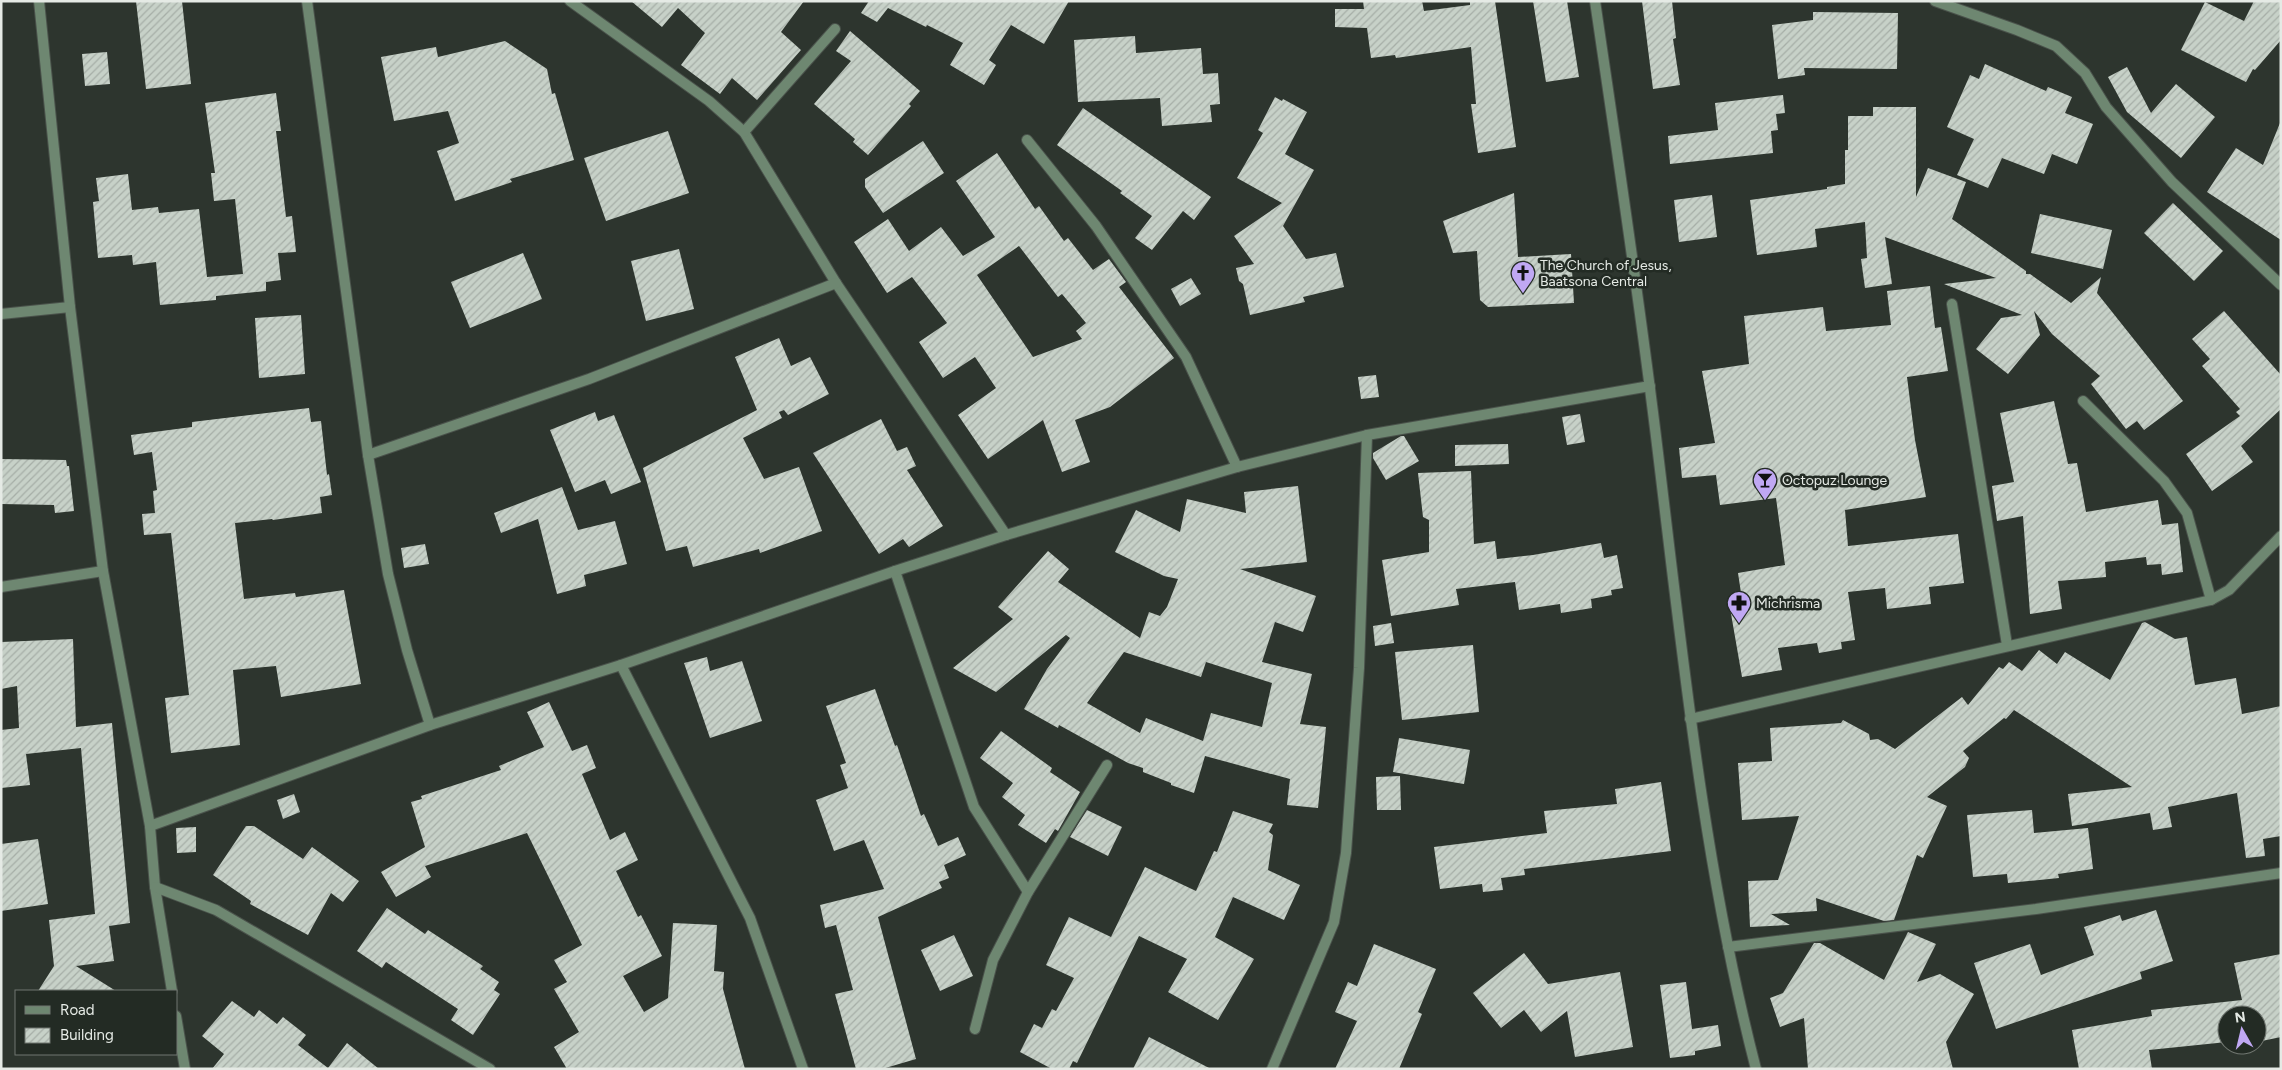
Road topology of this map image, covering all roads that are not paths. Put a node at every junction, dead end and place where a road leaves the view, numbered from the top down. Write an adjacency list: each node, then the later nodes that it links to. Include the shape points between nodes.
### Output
1 (39, 1): 12 (street)
2 (307, 1): 17 (street)
3 (570, 1): 7 (street, via 709,101)
4 (1596, 1): 14 (street)
5 (1935, 1): 10 (street, via 2056,46 2086,73 2106,108 2172,182)
6 (835, 28): 7 (street)
7 (744, 132): 9 (street)
8 (1027, 140): 18 (street, via 1096,226 1186,357)
9 (836, 283): 17 (street, via 589,379); 19 (street)
10 (2281, 285)
11 (1952, 304): 25 (street)
12 (70, 307): 13 (street); 21 (street)
13 (1, 314)
14 (1650, 386): 16 (street); 27 (street)
15 (2083, 401): 24 (street, via 2164,481 2187,513)
16 (1368, 435): 18 (street); 41 (street, via 1359,668 1346,853 1334,922)
17 (368, 455): 28 (street, via 388,574)
18 (1237, 467): 19 (street)
19 (1006, 535): 22 (street)
20 (2281, 536): 24 (street, via 2229,590)
21 (103, 571): 23 (street); 30 (street)
22 (895, 571): 26 (street); 33 (street, via 974,806)
23 (1, 587)
24 (2211, 600): 25 (street)
25 (2007, 645): 27 (street)
26 (621, 665): 28 (street); 40 (street, via 750,918)
27 (1690, 719): 34 (street)
28 (430, 725): 30 (street)
29 (1107, 765): 33 (street)
30 (150, 826): 32 (street)
31 (2281, 873): 34 (street, via 2036,909)
32 (155, 887): 35 (street); 39 (street, via 216,910)
33 (1028, 892): 37 (street, via 993,960)
34 (1728, 947): 42 (street)
35 (172, 990)
36 (178, 1028): 38 (street)
37 (975, 1029)
38 (185, 1069)
39 (490, 1069)
40 (802, 1069)
41 (1272, 1069)
42 (1756, 1069)

